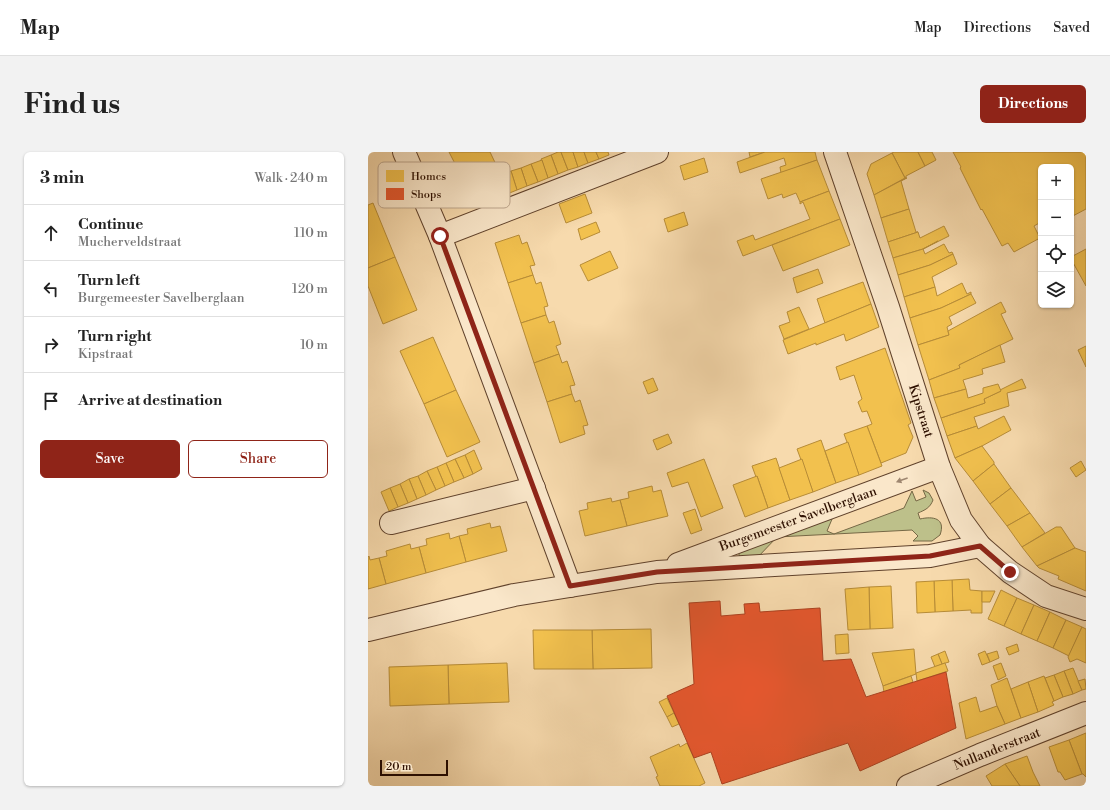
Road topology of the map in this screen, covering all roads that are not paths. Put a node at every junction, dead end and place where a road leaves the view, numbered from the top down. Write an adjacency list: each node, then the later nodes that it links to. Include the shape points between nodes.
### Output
1 (404, 152): 4 (street)
2 (657, 152): 6 (street)
3 (835, 152): 7 (street, Kipstraat)
4 (408, 162)
5 (428, 208): 6 (street)
6 (440, 236): 8 (street)
7 (939, 467): 10 (street, Kipstraat, via 960,520); 11 (street, Burgemeester Savelberglaan, one-way to 11)
8 (534, 488): 9 (street); 12 (street)
9 (391, 523)
10 (980, 546): 11 (street, Burgemeester Savelberglaan, via 930,556); 13 (street, Kipstraat, via 1010,572 1046,596)
11 (657, 572): 12 (street, Burgemeester Savelberglaan)
12 (570, 586): 14 (street, Burgemeester Savelberglaan, via 514,595)
13 (1086, 609)
14 (368, 630)
15 (1086, 713): 16 (street, Nullanderstraat, via 980,754)
16 (908, 786)

